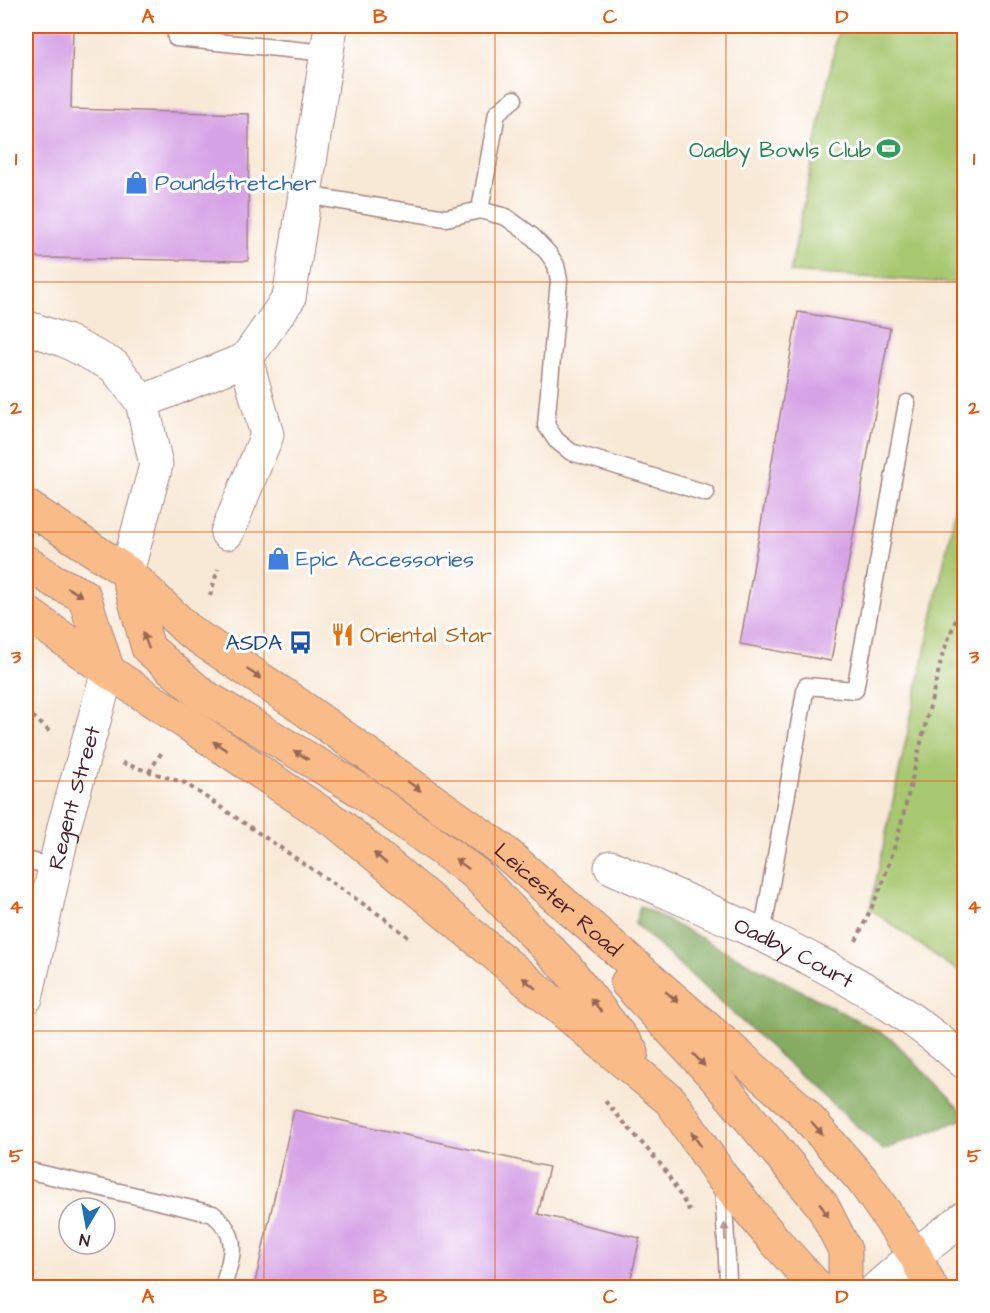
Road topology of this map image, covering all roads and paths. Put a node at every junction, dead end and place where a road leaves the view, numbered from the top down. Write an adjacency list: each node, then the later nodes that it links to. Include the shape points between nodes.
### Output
1 (176, 26): 2 (lane, via 176,38)
2 (329, 39): 4 (street)
3 (514, 99): 5 (lane, via 497,112)
4 (305, 195): 5 (lane, via 446,218); 7 (street, via 289,298)
5 (480, 210): 10 (lane, via 506,217 532,236 556,265 559,280 546,425 556,440 571,452)
6 (26, 327): 8 (street, via 66,341 114,366)
7 (246, 359): 8 (street); 12 (street, via 267,435)
8 (142, 402): 14 (street, via 156,465)
9 (907, 403): 23 (lane, via 855,690 806,686)
10 (706, 493)
11 (26, 506): 14 (highway, Leicester Road)
12 (227, 533)
13 (26, 562): 17 (highway, one-way to 17, via 84,596)
14 (127, 572): 17 (highway); 20 (highway, Leicester Road, one-way to 20, via 189,631 293,700); 29 (highway, one-way to 14, via 567,968 476,874 358,789 201,694 148,648)
15 (964, 598): 25 (path, via 944,653 882,885)
16 (26, 612): 17 (highway)
17 (108, 671): 19 (street, Regent Street); 29 (highway, one-way to 17, via 340,825)
18 (26, 710): 19 (path, via 55,737)
19 (83, 755): 21 (street, Regent Street, via 64,827); 24 (path, via 100,765 118,762 184,783)
20 (501, 849): 34 (highway, Leicester Road, one-way to 34, via 801,1110 863,1181); 38 (highway, one-way to 38, via 715,1077 822,1205 845,1250)
21 (41, 863): 26 (street, Regent Street)
22 (611, 867): 23 (street, Oadby Court)
23 (762, 935): 25 (street, Oadby Court)
24 (412, 940)
25 (840, 974): 27 (street, Oadby Court, via 947,1045)
26 (26, 998)
27 (964, 1062)
28 (604, 1099): 33 (path, via 663,1167 691,1211)
29 (671, 1101): 31 (highway, one-way to 29)
30 (26, 1170): 35 (lane, via 213,1214 231,1235 232,1251)
31 (722, 1177): 36 (lane, one-way to 31); 37 (highway)
32 (964, 1218): 34 (street)
33 (692, 1222)
34 (915, 1255): 39 (street); 40 (highway); 41 (highway, Leicester Road)
35 (223, 1287)
36 (726, 1287)
37 (818, 1287)
38 (845, 1287)
39 (877, 1287)
40 (907, 1287)
41 (931, 1287)

